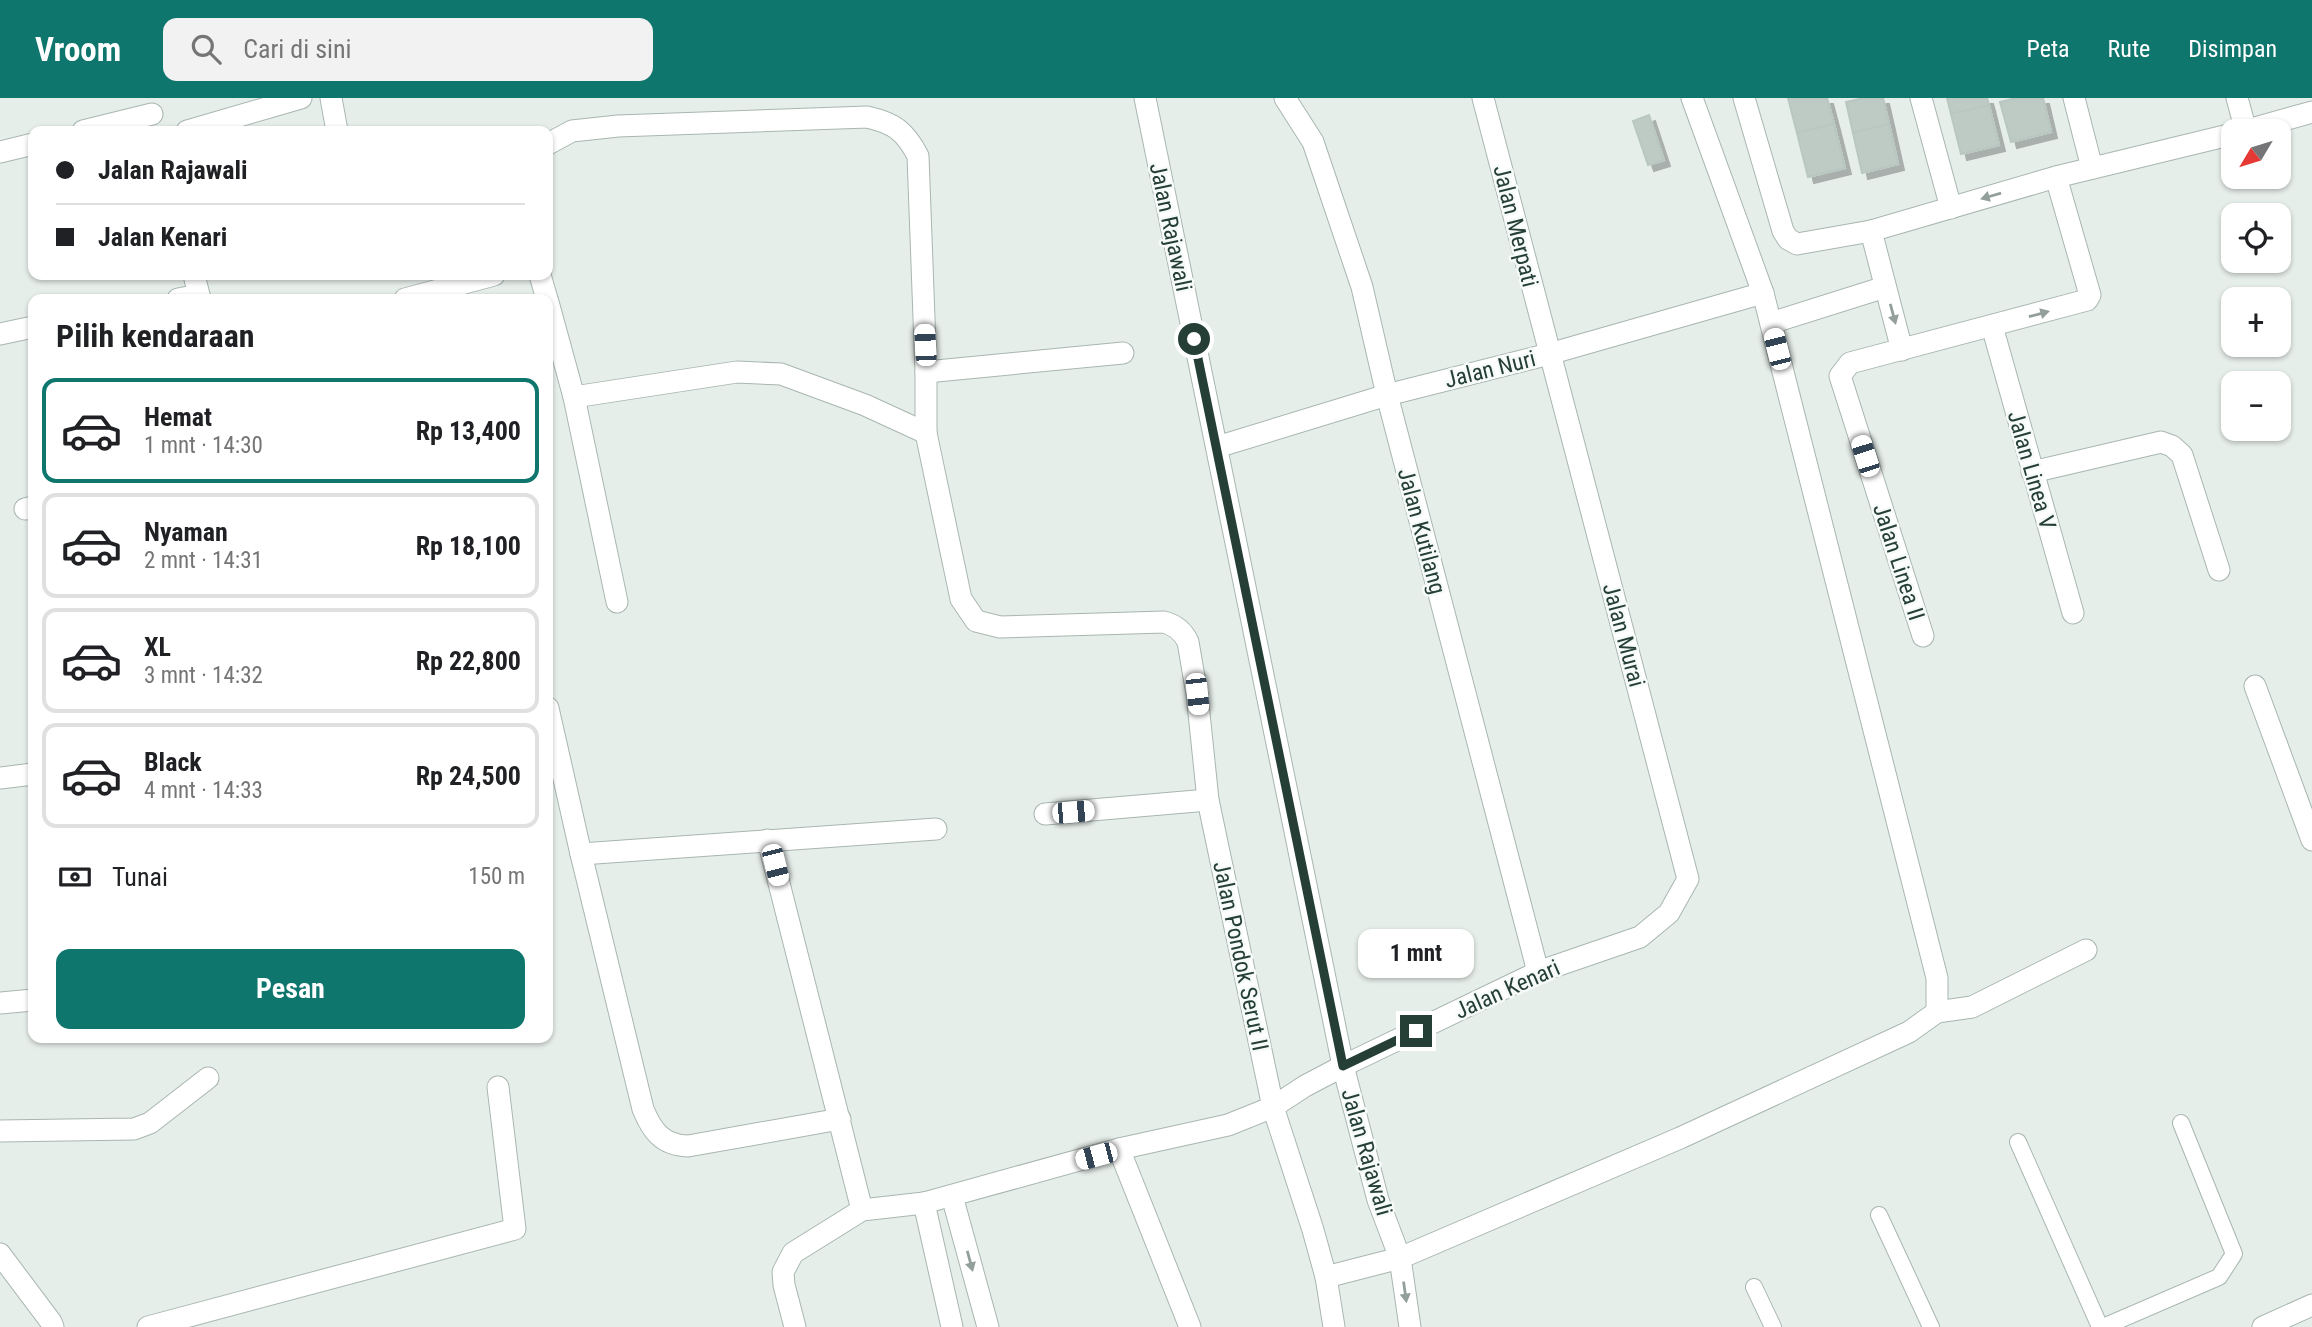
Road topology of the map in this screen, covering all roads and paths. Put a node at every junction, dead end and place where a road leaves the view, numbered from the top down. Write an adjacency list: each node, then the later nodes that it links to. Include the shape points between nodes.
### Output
1 (301, 98): 16 (street)
2 (331, 98): 17 (street)
3 (1144, 98): 42 (street, Jalan Rajawali)
4 (1285, 98): 39 (street, Jalan Kutilang, via 1313,142 1342,224)
5 (1483, 98): 37 (street, Jalan Merpati)
6 (1692, 98): 28 (street)
7 (1744, 98): 25 (street, via 1788,239 1797,244)
8 (1921, 98): 24 (street)
9 (2074, 98): 22 (street)
10 (2237, 98): 13 (street)
11 (2312, 113): 14 (street)
12 (153, 114): 15 (street)
13 (2242, 119)
14 (2290, 119)
15 (104, 126)
16 (204, 126)
17 (336, 126)
18 (2221, 137): 22 (street)
19 (553, 141): 38 (street, via 572,131 618,126 867,117 898,128 918,156)
20 (28, 145): 21 (street)
21 (0, 152)
22 (2092, 168): 23 (street)
23 (2056, 177): 24 (street, one-way to 24); 32 (street, one-way to 23, via 2081,303 2091,295)
24 (1951, 208): 25 (street)
25 (1871, 231): 27 (street)
26 (475, 280): 29 (street)
27 (1885, 286): 31 (street); 35 (street, one-way to 35)
28 (1763, 293): 31 (street); 37 (street, Jalan Nuri)
29 (424, 294)
30 (553, 322): 40 (street)
31 (1770, 323): 63 (street, via 1937,978)
32 (1992, 326): 35 (street); 43 (street, Jalan Linea V)
33 (28, 328): 34 (street)
34 (0, 334)
35 (1902, 350): 47 (street, Jalan Linea II, via 1850,363 1840,376)
36 (1123, 353): 38 (street)
37 (1549, 354): 39 (street, Jalan Nuri); 58 (street, Jalan Murai, via 1688,879)
38 (926, 372): 41 (street)
39 (1387, 396): 42 (street, Jalan Nuri); 60 (street, Jalan Kutilang)
40 (574, 397): 41 (street, via 737,372 781,374); 45 (street)
41 (926, 433): 52 (street, Jalan Pondok Serut II, via 961,599 976,621 1000,627 1164,622 1185,635 1197,694)
42 (1217, 447): 64 (street, Jalan Rajawali)
43 (2032, 472): 44 (street, via 2161,442 2172,446 2182,455); 46 (street, Jalan Linea V)
44 (2219, 570)
45 (617, 602)
46 (2073, 613)
47 (1923, 636)
48 (2255, 686): 56 (street)
49 (553, 730): 57 (street)
50 (28, 775): 51 (street)
51 (0, 778)
52 (1208, 800): 53 (street); 67 (street, Jalan Pondok Serut II)
53 (1045, 814)
54 (936, 829): 55 (street)
55 (768, 840): 57 (street); 68 (street)
56 (2312, 840)
57 (581, 854): 68 (street, via 650,1128 674,1146 688,1146)
58 (1669, 913): 60 (street, Jalan Kenari, via 1640,937)
59 (2086, 950): 63 (street, via 1972,1007)
60 (1538, 972): 64 (street, Jalan Kenari)
61 (28, 1000): 62 (street)
62 (0, 1003)
63 (1937, 1012): 78 (street, via 1909,1032 1706,1126)
64 (1343, 1066): 67 (street, Jalan Kenari); 78 (street, Jalan Rajawali, via 1378,1200)
65 (208, 1078): 70 (street, via 150,1124 134,1129)
66 (498, 1087): 83 (street, via 516,1229)
67 (1273, 1107): 72 (street, Jalan Kenari, via 1228,1125); 79 (street, Jalan Pondok Serut II)
68 (839, 1119): 75 (street)
69 (2181, 1123): 92 (lane, via 2234,1254 2219,1277)
70 (0, 1131)
71 (2018, 1142): 92 (lane)
72 (1119, 1149): 73 (street, Jalan Kenari); 87 (street)
73 (952, 1196): 74 (street, Jalan Kenari); 86 (street, one-way to 86)
74 (924, 1203): 75 (street, Jalan Kenari); 85 (street)
75 (862, 1210): 84 (street, via 793,1253 783,1272)
76 (1879, 1215): 91 (lane)
77 (0, 1254): 82 (street)
78 (1399, 1258): 79 (street); 89 (street, Jalan Rajawali, one-way to 89)
79 (1326, 1277): 88 (street, Jalan Pondok Serut II)
80 (1754, 1287): 90 (lane)
81 (2312, 1305): 93 (street)
82 (53, 1327)
83 (148, 1327)
84 (794, 1327)
85 (952, 1327)
86 (988, 1327)
87 (1190, 1327)
88 (1334, 1327)
89 (1410, 1327)
90 (1773, 1327)
91 (1931, 1327)
92 (2102, 1327)
93 (2263, 1327)

